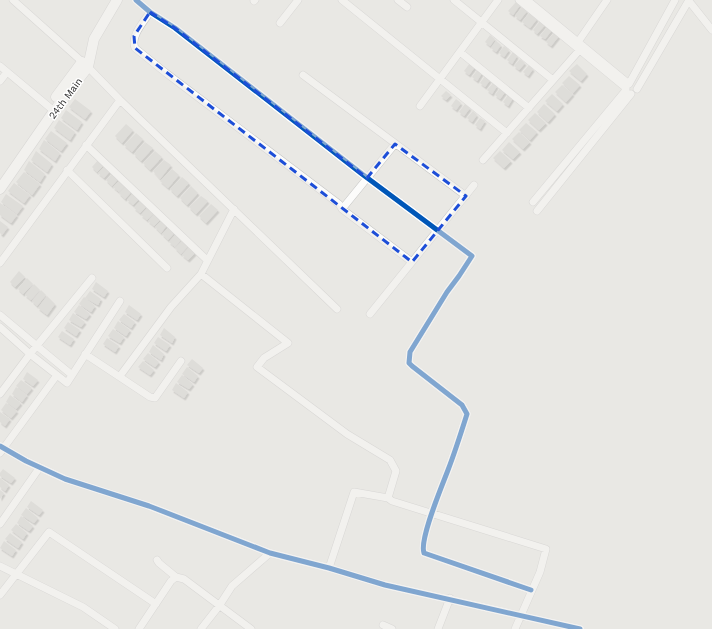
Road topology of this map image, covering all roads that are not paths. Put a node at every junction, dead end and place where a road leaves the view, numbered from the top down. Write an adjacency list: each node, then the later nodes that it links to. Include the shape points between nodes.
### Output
1 (13, 0): 21 (street)
2 (117, 0): 21 (street, 24th Main, via 94,39)
3 (136, 0): 15 (street)
4 (298, 0): 17 (street)
5 (342, 0): 25 (street)
6 (398, 0): 14 (street)
7 (454, 0): 16 (street)
8 (498, 0): 16 (street)
9 (519, 0): 19 (street)
10 (527, 0): 19 (street)
11 (607, 0): 19 (street)
12 (675, 0): 28 (street)
13 (689, 0): 18 (street); 28 (street)
14 (407, 7)
15 (150, 12): 39 (street, via 175,28); 45 (street, via 134,36 133,43 136,48 339,204)
16 (481, 22): 20 (street); 26 (street)
17 (280, 23)
18 (712, 30)
19 (580, 46): 26 (street); 28 (street)
20 (460, 52): 25 (street); 31 (street)
21 (85, 64): 29 (street); 32 (street, 24th Main)
22 (0, 66): 23 (street)
23 (7, 72): 27 (street); 32 (street)
24 (303, 75): 34 (street)
25 (440, 79): 30 (street); 33 (street)
26 (553, 80): 31 (street)
27 (0, 81)
28 (630, 89): 43 (street); 46 (street)
29 (120, 100): 35 (street); 44 (street)
30 (420, 106)
31 (529, 108): 33 (street)
32 (52, 109): 38 (street); 41 (street, 24th Main)
33 (507, 133): 36 (street)
34 (395, 144): 39 (street); 42 (street)
35 (86, 145): 37 (street); 48 (street)
36 (483, 160)
37 (67, 170): 50 (street); 51 (street)
38 (0, 177)
39 (367, 178): 45 (street); 47 (street)
40 (474, 185): 42 (street)
41 (0, 189)
42 (466, 196): 47 (street)
43 (533, 202)
44 (234, 209): 48 (street); 55 (street)
45 (342, 209): 49 (street)
46 (537, 211)
47 (438, 230): 49 (street); 70 (street, via 472,256 410,352 409,363 462,405 467,414)
48 (207, 260): 52 (street)
49 (412, 262): 56 (street)
50 (0, 263)
51 (167, 268)
52 (201, 274): 65 (street, via 171,308); 69 (street, via 288,343 264,358 257,368 347,434 390,460 396,471)
53 (92, 278): 59 (street)
54 (120, 300): 61 (street)
55 (337, 309)
56 (370, 314)
57 (0, 315): 59 (street)
58 (0, 327): 60 (street)
59 (36, 346): 60 (street); 64 (street)
60 (30, 354): 63 (street); 66 (street)
61 (85, 354): 64 (street); 65 (street)
62 (181, 361): 65 (street, via 155,398)
63 (57, 375): 64 (street, via 67,383); 67 (street)
64 (72, 375)
65 (120, 376)
66 (0, 393)
67 (1, 449): 68 (street)
68 (40, 467): 71 (street); 72 (street, via 65,479 149,506)
69 (388, 498): 70 (street); 75 (street, via 354,492)
70 (432, 513): 78 (street, via 423,544 424,553); 78 (street, via 546,549 540,572)
71 (0, 524)
72 (270, 553): 75 (street); 82 (street, via 232,586)
73 (157, 560): 77 (street)
74 (0, 566): 76 (street)
75 (329, 568): 80 (street, via 385,585)
76 (17, 574): 79 (street); 81 (street, via 49,532); 85 (street, via 83,607)
77 (176, 577): 81 (street); 82 (street, via 184,579)
78 (531, 590): 83 (street)
79 (0, 595)
80 (450, 598): 83 (street); 90 (street)
81 (156, 604): 86 (street)
82 (220, 606): 87 (street); 88 (street)
83 (520, 615): 91 (street); 92 (street)
84 (383, 625): 89 (street)
85 (115, 629)
86 (139, 629)
87 (201, 629)
88 (251, 629)
89 (392, 629)
90 (438, 629)
91 (515, 629)
92 (580, 629)

